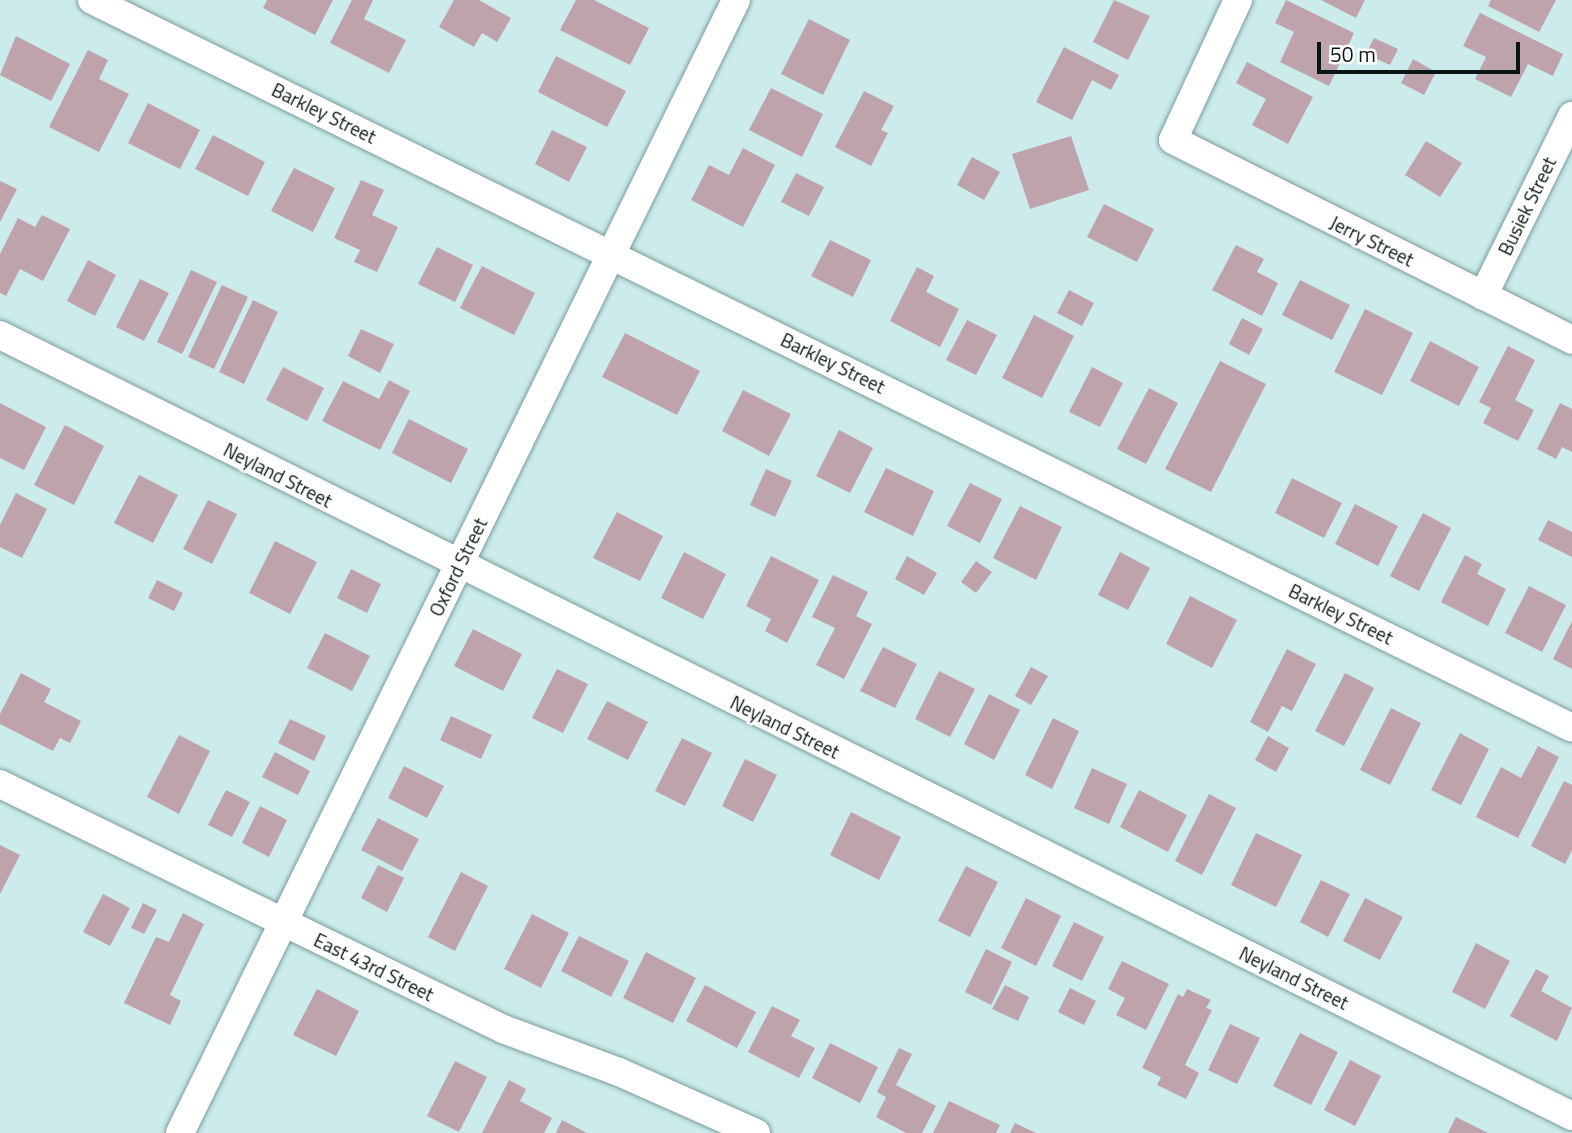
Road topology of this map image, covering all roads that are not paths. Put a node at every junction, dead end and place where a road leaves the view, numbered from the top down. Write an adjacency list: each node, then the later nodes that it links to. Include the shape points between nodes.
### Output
1 (92, 0): 5 (street, Barkley Street)
2 (736, 0): 5 (street, Oxford Street)
3 (1238, 0): 6 (street, Jerry Street, via 1173,140)
4 (1572, 116): 6 (street, Busiek Street)
5 (611, 254): 9 (street, Oxford Street); 10 (street, Barkley Street)
6 (1483, 296): 8 (street, Jerry Street)
7 (0, 335): 9 (street, Neyland Street)
8 (1572, 340)
9 (458, 566): 12 (street, Oxford Street); 13 (street, Neyland Street)
10 (1572, 728)
11 (0, 784): 12 (street, East 43rd Street)
12 (282, 923): 14 (street, Oxford Street); 15 (street, East 43rd Street, via 503,1029 619,1072)
13 (1572, 1116)
14 (180, 1133)
15 (756, 1133)

